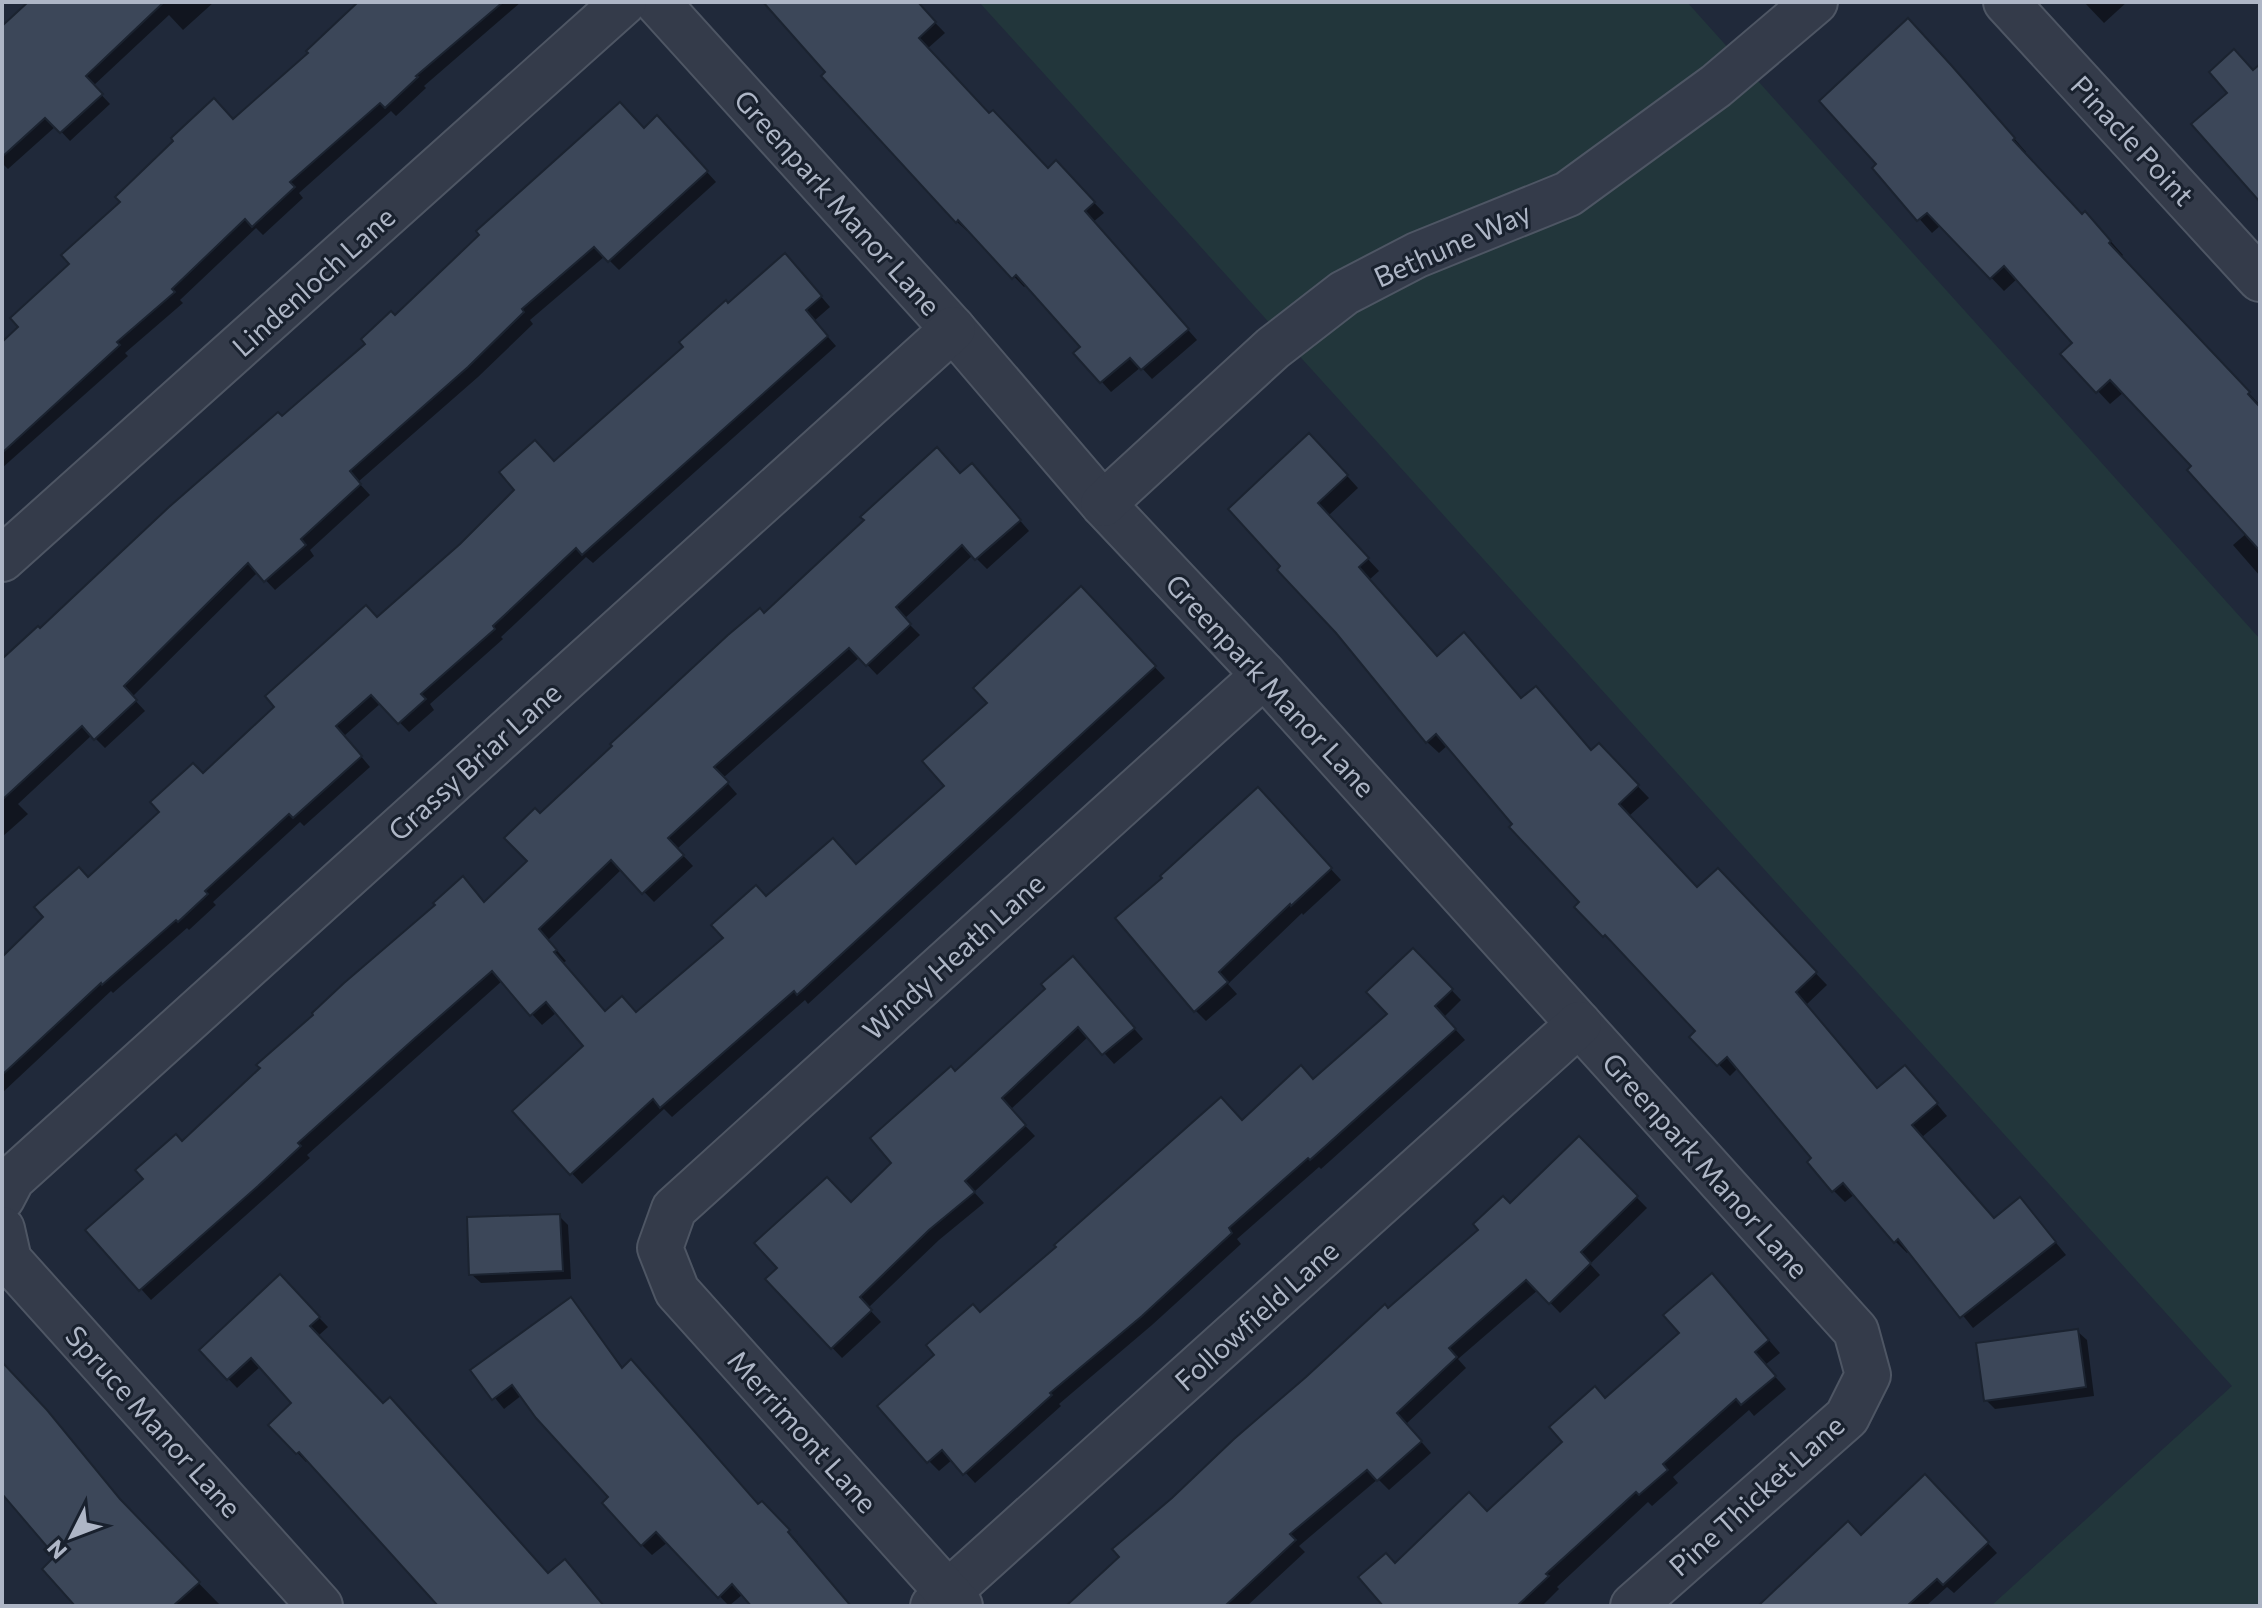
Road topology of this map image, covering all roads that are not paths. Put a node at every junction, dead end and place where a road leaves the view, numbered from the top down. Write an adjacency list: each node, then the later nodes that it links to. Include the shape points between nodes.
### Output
1 (624, 2): 8 (street, Lindenloch Lane)
2 (657, 2): 6 (street, Greenpark Manor Lane)
3 (1815, 2): 7 (street, Bethune Way, via 1716,86 1568,194 1417,255 1344,293 1273,348)
4 (2006, 2): 5 (street, Pinacle Point)
5 (2260, 279)
6 (953, 329): 7 (street, Greenpark Manor Lane); 11 (street, Grassy Briar Lane, via 12,1179)
7 (1103, 504): 9 (street, Greenpark Manor Lane)
8 (2, 559)
9 (1264, 675): 10 (street, Greenpark Manor Lane); 13 (street, Windy Heath Lane, via 674,1209)
10 (1579, 1024): 14 (street, Greenpark Manor Lane, via 1856,1331); 15 (street, Followfield Lane)
11 (2, 1198)
12 (2, 1229): 16 (street, Spruce Manor Lane, via 9,1260)
13 (660, 1248): 15 (street, Merrimont Lane, via 677,1291)
14 (1868, 1375): 17 (street, Pine Thicket Lane, via 1847,1417)
15 (947, 1601)
16 (320, 1606)
17 (1633, 1606)

